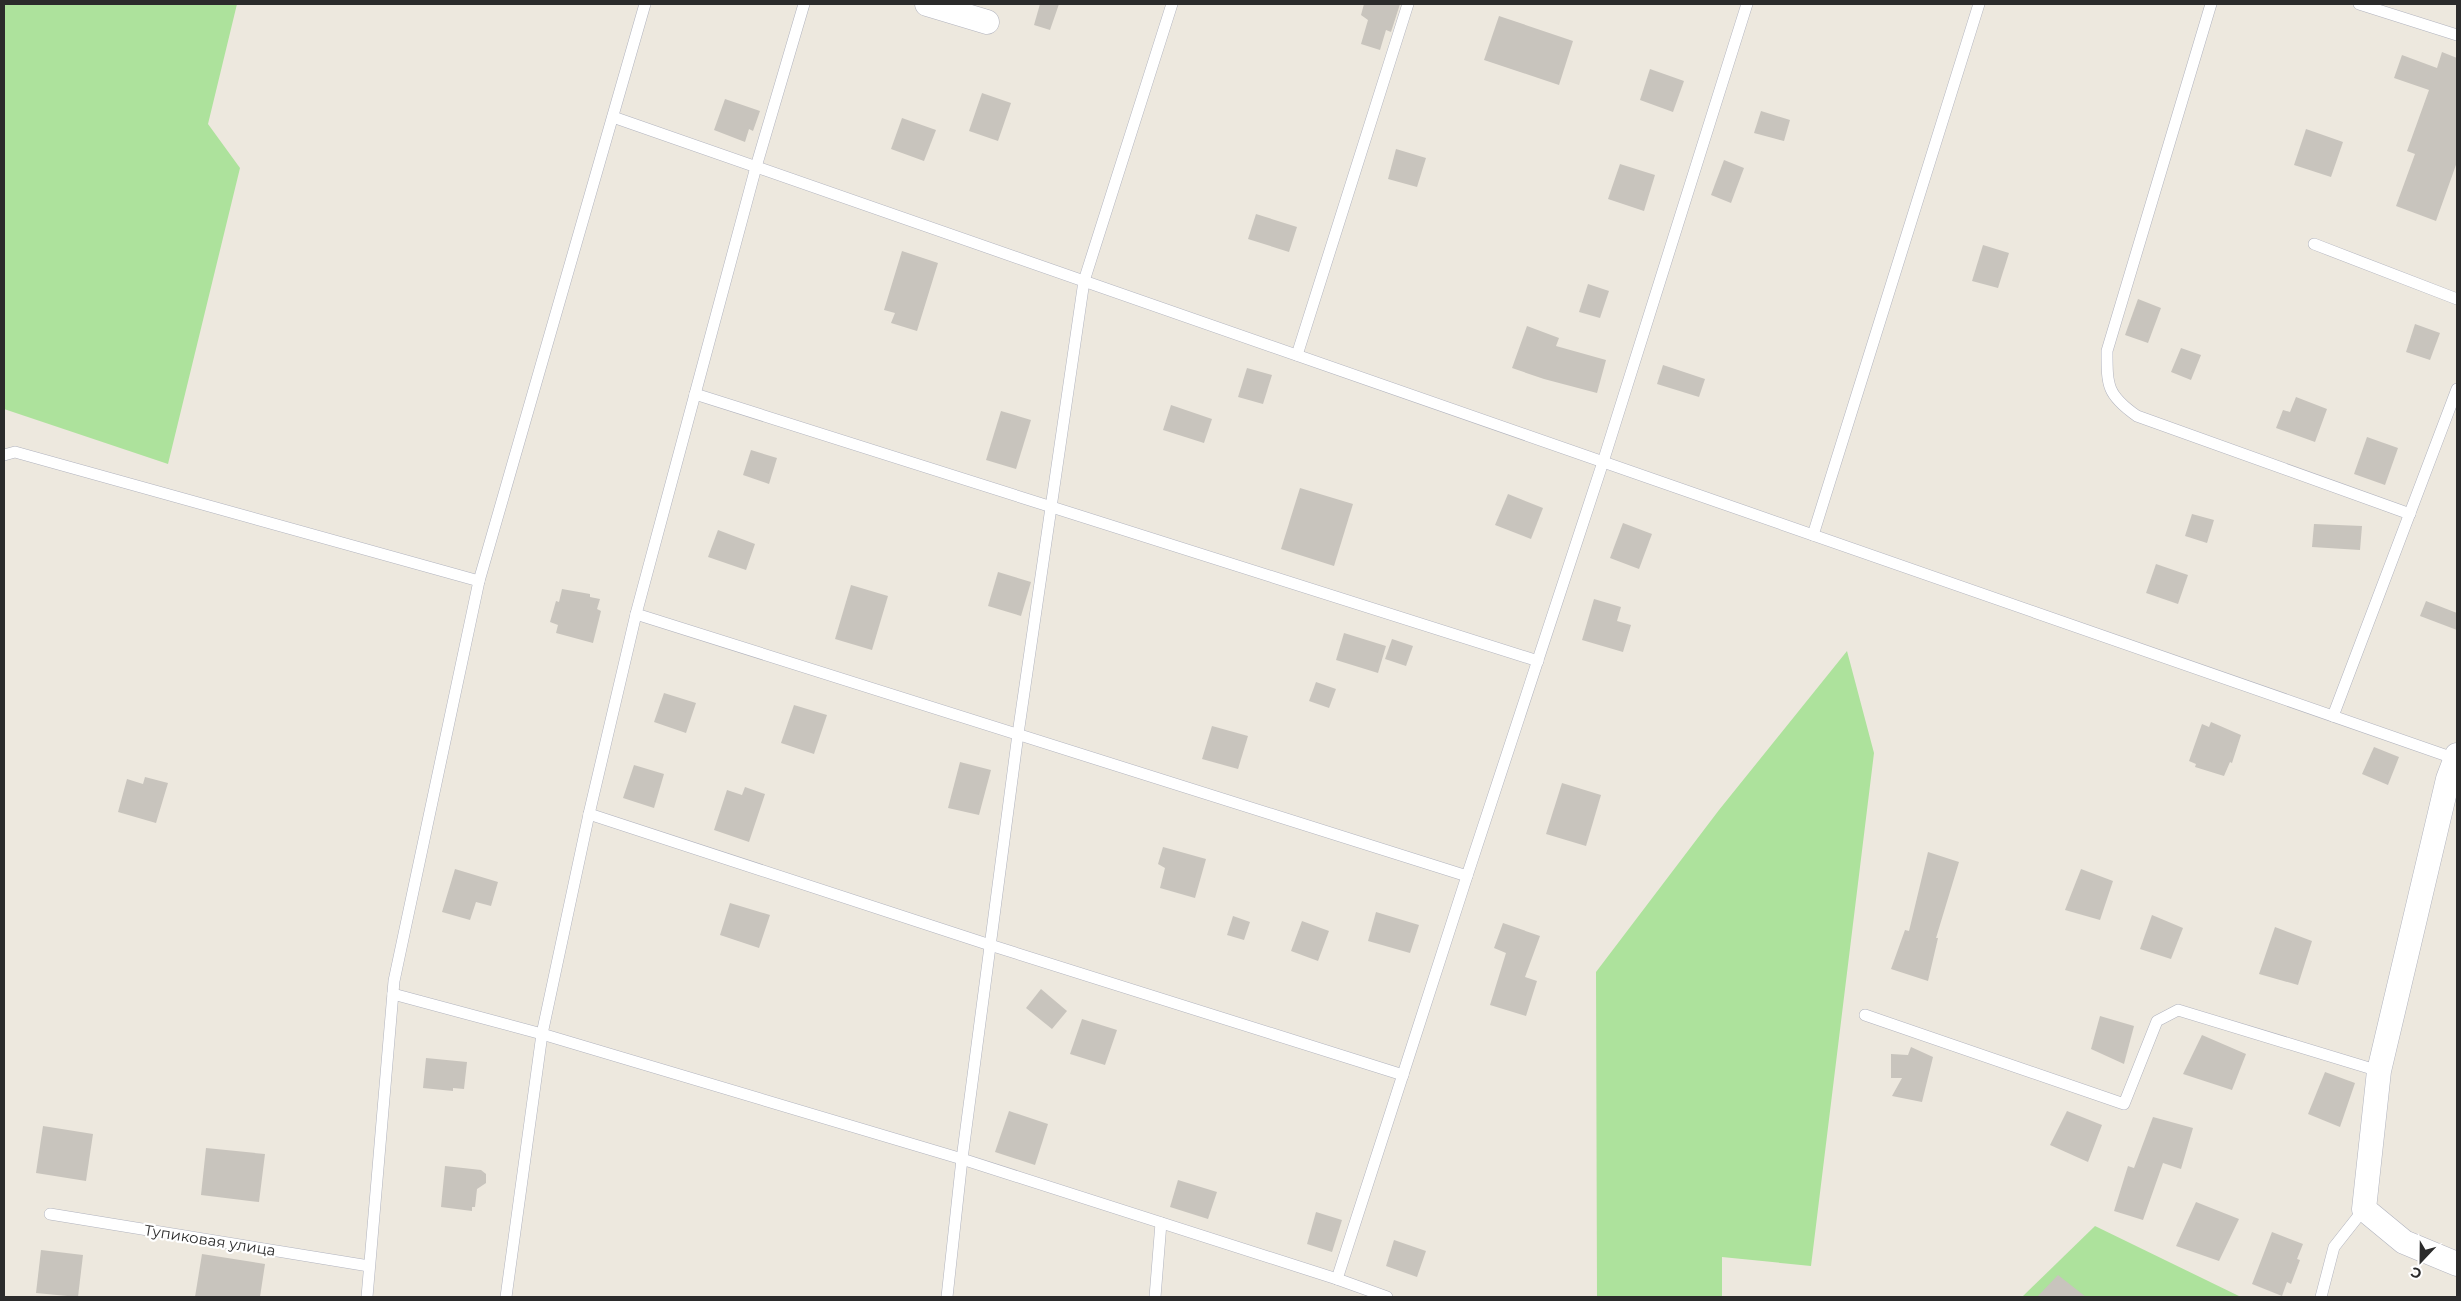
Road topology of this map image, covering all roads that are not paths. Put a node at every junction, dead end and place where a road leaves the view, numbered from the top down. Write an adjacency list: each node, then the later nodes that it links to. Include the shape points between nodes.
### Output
1 (645, 4): 12 (lane)
2 (804, 4): 13 (lane)
3 (927, 4): 10 (street)
4 (1172, 4): 15 (lane)
5 (1408, 4): 17 (lane)
6 (1747, 4): 21 (lane)
7 (1979, 4): 24 (lane)
8 (2210, 4): 23 (lane, via 2107,351 2107,380 2118,403 2137,416)
9 (2359, 4): 11 (lane)
10 (987, 22)
11 (2457, 35)
12 (613, 116): 13 (lane); 25 (lane)
13 (756, 167): 15 (lane); 19 (lane)
14 (2314, 244): 16 (lane)
15 (1084, 281): 17 (lane); 22 (lane)
16 (2457, 299)
17 (1297, 355): 21 (lane)
18 (2457, 389): 23 (lane)
19 (694, 394): 22 (lane); 26 (lane)
20 (4, 455): 25 (lane, via 15,452)
21 (1603, 462): 24 (lane); 27 (lane)
22 (1051, 506): 27 (lane); 29 (lane)
23 (2410, 514): 28 (lane)
24 (1813, 535): 28 (lane)
25 (479, 581): 34 (lane)
26 (636, 614): 29 (lane); 31 (lane)
27 (1538, 661): 32 (lane)
28 (2332, 716): 30 (lane)
29 (1018, 734): 32 (lane); 33 (lane)
30 (2456, 757): 37 (street, via 2448,779)
31 (589, 814): 33 (lane); 36 (lane)
32 (1467, 876): 38 (lane)
33 (990, 945): 38 (lane); 39 (lane)
34 (393, 994): 36 (lane); 44 (lane)
35 (1866, 1015): 37 (lane, via 2124,1104 2158,1021 2178,1010)
36 (542, 1034): 39 (lane); 47 (lane)
37 (2379, 1072): 40 (street)
38 (1403, 1075): 45 (lane)
39 (962, 1160): 42 (lane); 48 (lane)
40 (2364, 1209): 43 (street, via 2404,1242); 51 (lane, via 2334,1247)
41 (50, 1214): 44 (lane, Тупиковая улица)
42 (1161, 1223): 45 (lane); 49 (lane)
43 (2457, 1264)
44 (370, 1266): 46 (lane)
45 (1336, 1279): 50 (lane)
46 (367, 1297)
47 (506, 1297)
48 (948, 1297)
49 (1155, 1297)
50 (1387, 1297)
51 (2321, 1297)

